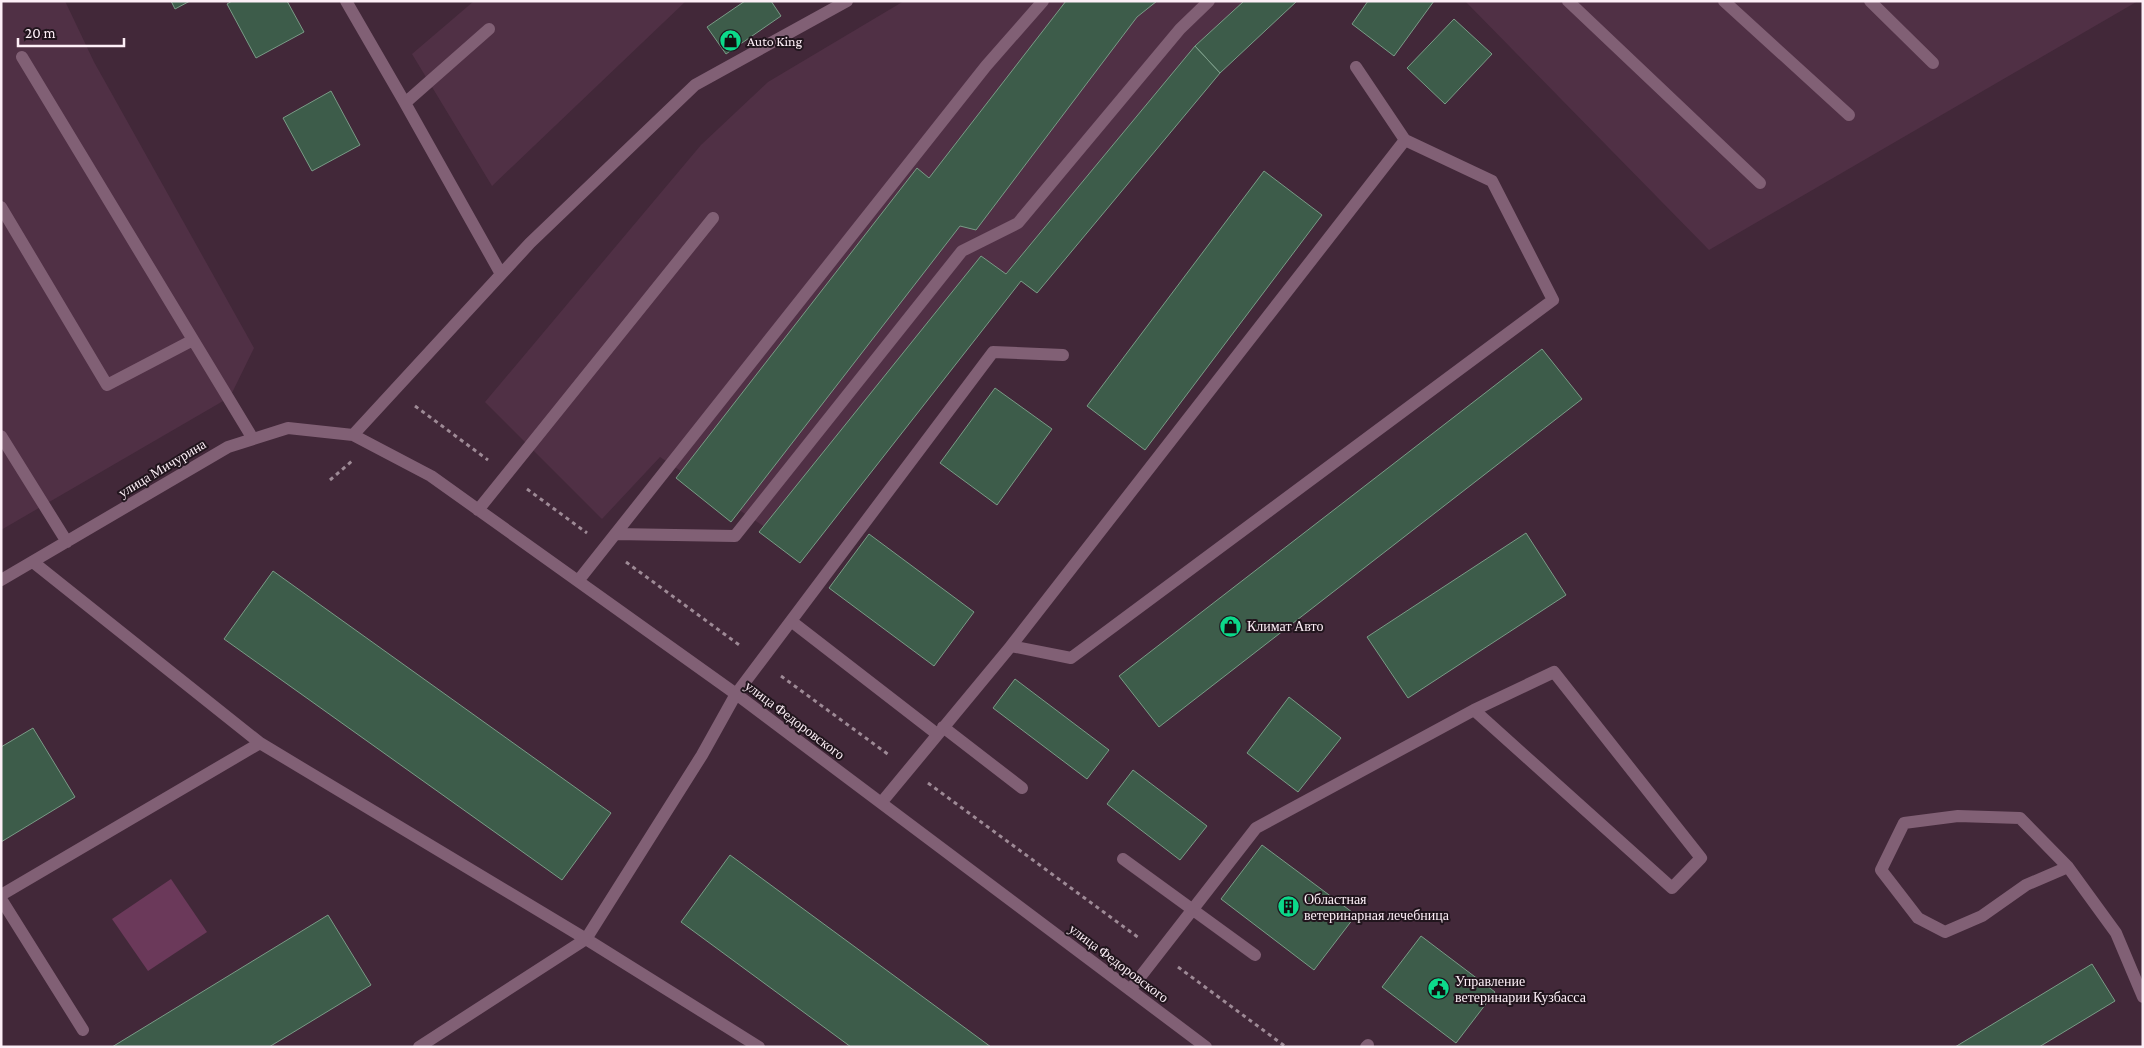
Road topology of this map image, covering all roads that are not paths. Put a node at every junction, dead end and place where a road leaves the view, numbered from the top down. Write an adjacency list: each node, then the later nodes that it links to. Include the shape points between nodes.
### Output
1 (346, 1): 12 (street)
2 (847, 1): 18 (street, via 695,86)
3 (1043, 1): 25 (street, via 986,66)
4 (1209, 1): 25 (street, via 1180,29 1018,223 962,251 735,536)
5 (1568, 1): 15 (street)
6 (1724, 1): 13 (street)
7 (1870, 1): 10 (street)
8 (489, 28): 12 (street)
9 (22, 56): 19 (street)
10 (1933, 63)
11 (1356, 67): 14 (street)
12 (405, 103): 18 (street)
13 (1849, 115)
14 (1406, 140): 31 (street); 31 (street, via 1492,181 1553,300 1072,658)
15 (1760, 183)
16 (1, 207): 19 (street, via 107,386)
17 (714, 218): 24 (street)
18 (501, 274): 21 (street)
19 (193, 340): 23 (street)
20 (1063, 355): 30 (street, via 993,352)
21 (353, 435): 23 (street, улица Мичурина, via 288,428); 24 (street, улица Федоровского, via 431,476)
22 (1, 436): 26 (street)
23 (252, 439): 26 (street, улица Мичурина, via 228,447)
24 (478, 510): 29 (street, улица Федоровского)
25 (615, 534): 29 (street)
26 (67, 542): 27 (street, улица Мичурина)
27 (33, 562): 28 (street, улица Мичурина); 35 (street)
28 (1, 580)
29 (578, 581): 32 (street, улица Федоровского)
30 (791, 621): 32 (street); 34 (street)
31 (1011, 646): 34 (street)
32 (736, 694): 37 (street, улица Федоровского); 42 (street, via 702,755)
33 (1474, 710): 33 (street, via 1554,672 1701,858 1672,888); 41 (street, via 1256,828)
34 (940, 731): 36 (street); 37 (street)
35 (260, 743): 40 (street); 42 (street)
36 (1022, 788)
37 (881, 803): 44 (street, улица Федоровского)
38 (1123, 859): 41 (street)
39 (2068, 867): 39 (street, via 2020,818 1958,816 1904,822 1881,870 1918,918 1945,932 1982,916 2026,886); 45 (street, via 2116,933)
40 (1, 897): 46 (street)
41 (1191, 910): 43 (street); 44 (street)
42 (586, 939): 47 (street); 48 (street)
43 (1254, 955)
44 (1130, 990): 49 (street, улица Федоровского)
45 (2143, 997)
46 (83, 1030)
47 (755, 1046)
48 (419, 1047)
49 (1206, 1047)

